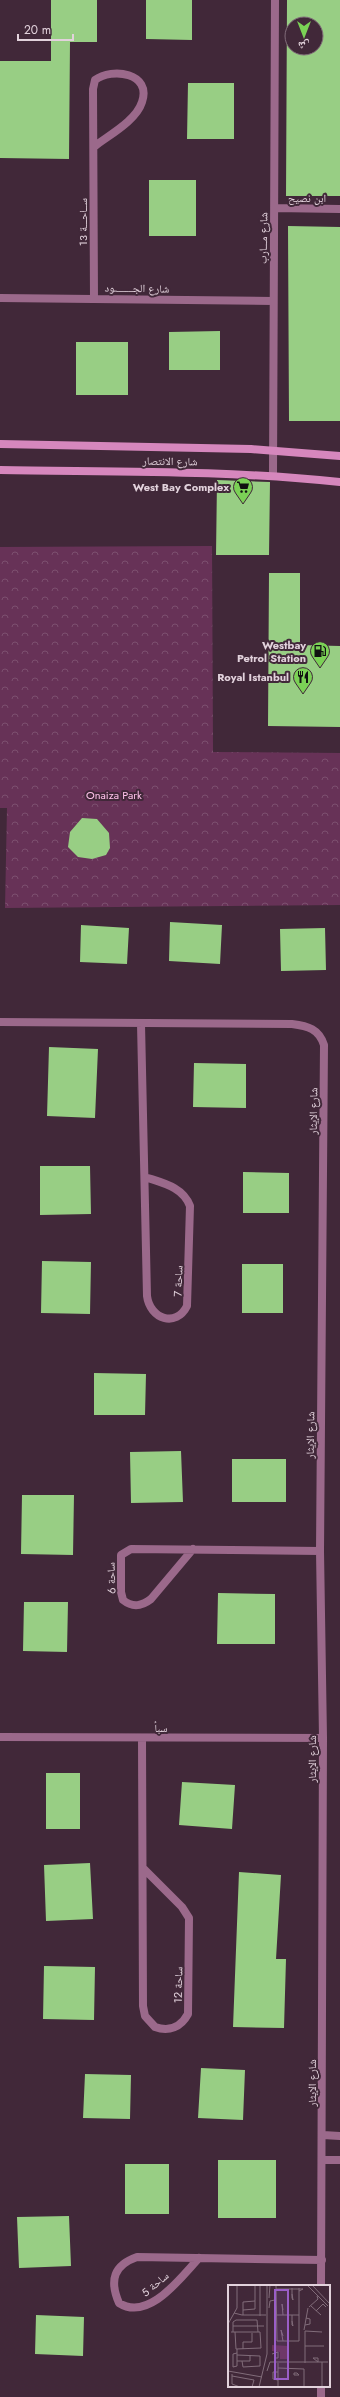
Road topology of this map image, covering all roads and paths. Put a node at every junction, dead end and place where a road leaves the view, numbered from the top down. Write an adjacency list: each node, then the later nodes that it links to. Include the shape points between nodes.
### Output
1 (275, 0): 3 (street, شارع مـــارب)
2 (95, 146): 2 (street, ســاحـــة 13, via 95,80 113,72 135,78 141,84 144,93 137,111); 6 (street, ســاحـــة 13)
3 (275, 208): 4 (street, ابن نصيح); 7 (street, شارع مـــارب)
4 (340, 209)
5 (0, 298): 6 (street, شارع الجــــــــود)
6 (94, 299): 7 (street, شارع الجــــــــود)
7 (274, 300): 9 (street, شارع مـــارب)
8 (0, 444): 9 (street, شارع الانتصار)
9 (273, 451): 10 (street, شارع الانتصار); 12 (street, شارع مـــارب)
10 (340, 456)
11 (0, 470): 12 (street, شارع الانتصار)
12 (274, 475): 13 (street, شارع الانتصار)
13 (340, 482)
14 (0, 1022): 15 (street, شارع الإيثار)
15 (141, 1024): 16 (street, ساحة 7); 18 (street, شارع الإيثار, via 292,1024 307,1026 322,1037 325,1055)
16 (145, 1177): 16 (street, ساحة 7, via 148,1306 154,1314 176,1317 183,1314 187,1306 190,1206 187,1197 181,1192)
17 (193, 1549): 17 (street, ساحة 6, via 126,1551 121,1555 120,1564 123,1600 137,1606 151,1599); 18 (street, ساحة 6)
18 (320, 1551): 20 (street, شارع الإيثار)
19 (0, 1737): 21 (street, سبأ)
20 (323, 1738): 21 (street, سبأ); 23 (street, شارع الإيثار)
21 (142, 1739): 22 (street, ساحة 12)
22 (144, 1869): 22 (street, ساحة 12, via 145,2016 155,2027 169,2029 178,2026 188,2014 189,1918 182,1907)
23 (323, 2135): 24 (street); 25 (street, شارع الإيثار)
24 (340, 2136)
25 (322, 2160): 26 (street); 28 (street, شارع الإيثار)
26 (340, 2160)
27 (200, 2258): 27 (street, ساحة 5, via 148,2256 125,2261 116,2272 115,2283 119,2303 125,2307 135,2308 154,2302); 28 (street, ساحة 5)
28 (322, 2260): 29 (street, شارع الإيثار)
29 (321, 2285)

